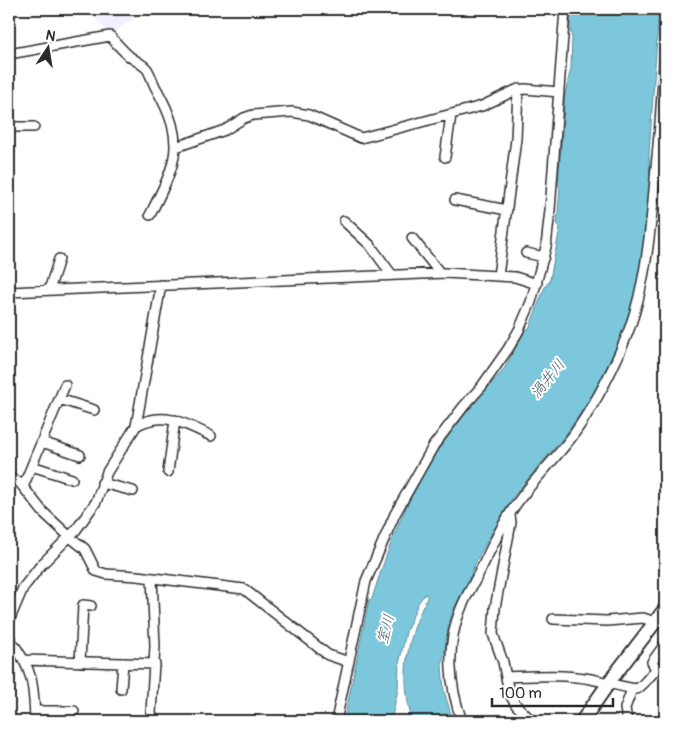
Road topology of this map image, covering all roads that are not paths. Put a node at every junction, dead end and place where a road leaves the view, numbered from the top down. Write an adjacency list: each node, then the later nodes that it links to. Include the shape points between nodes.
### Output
1 (564, 9): 6 (street)
2 (665, 51): 4 (street)
3 (9, 54): 10 (street, via 110,36 146,68 170,116)
4 (665, 70): 42 (street, via 647,250 631,325 606,383 586,416)
5 (518, 90): 6 (street); 7 (street); 13 (street)
6 (559, 92): 18 (street)
7 (452, 115): 10 (street, via 361,138 309,115 292,112 253,115 225,130); 11 (street)
8 (9, 127): 9 (street)
9 (34, 127)
10 (176, 147): 14 (street, via 171,172)
11 (445, 157)
12 (455, 200): 13 (street)
13 (507, 210): 22 (street)
14 (150, 215)
15 (344, 221): 21 (street, via 370,245)
16 (412, 238): 20 (street)
17 (526, 253): 18 (street)
18 (544, 257): 23 (street)
19 (59, 259): 25 (street)
20 (440, 273): 21 (street); 22 (street)
21 (392, 275): 24 (street)
22 (498, 276): 23 (street)
23 (537, 284): 53 (street, via 512,343 434,445 395,514 366,581)
24 (161, 285): 25 (street); 31 (street)
25 (49, 290): 26 (street)
26 (9, 292)
27 (65, 385): 28 (street)
28 (59, 399): 29 (street); 33 (street)
29 (94, 410)
30 (175, 420): 31 (street, via 163,419); 32 (street); 36 (street)
31 (136, 426): 39 (street)
32 (211, 436)
33 (42, 442): 34 (street); 35 (street)
34 (80, 455)
35 (32, 466): 38 (street); 40 (street)
36 (168, 472)
37 (9, 477): 40 (street)
38 (72, 479)
39 (102, 483): 41 (street); 43 (street, via 96,502)
40 (23, 487): 43 (street, via 43,512)
41 (133, 491)
42 (510, 515): 58 (street, via 493,620 493,634); 67 (street, via 464,601 456,624 451,681)
43 (70, 537): 44 (street, via 85,549 96,571); 48 (street, via 23,588)
44 (152, 578): 53 (street, via 244,589 328,655); 55 (street)
45 (91, 606): 52 (street, via 83,605)
46 (662, 616): 47 (street, via 607,621); 59 (street)
47 (552, 620)
48 (9, 621)
49 (9, 638): 51 (street)
50 (665, 644): 57 (street, via 652,662)
51 (24, 660): 52 (street); 62 (street, via 34,686)
52 (80, 662): 54 (street)
53 (349, 662): 66 (street)
54 (123, 663): 55 (street); 60 (street)
55 (155, 664): 65 (street, via 151,713)
56 (665, 665): 57 (street)
57 (656, 669): 61 (street, via 640,687)
58 (506, 678): 59 (street, via 568,677); 68 (street, via 516,705)
59 (608, 684): 61 (street); 69 (street)
60 (122, 689)
61 (632, 689): 70 (street, via 625,708)
62 (35, 711): 63 (street); 64 (street)
63 (74, 711)
64 (35, 721)
65 (154, 721)
66 (336, 721)
67 (462, 721)
68 (532, 721)
69 (582, 721)
70 (627, 721)

